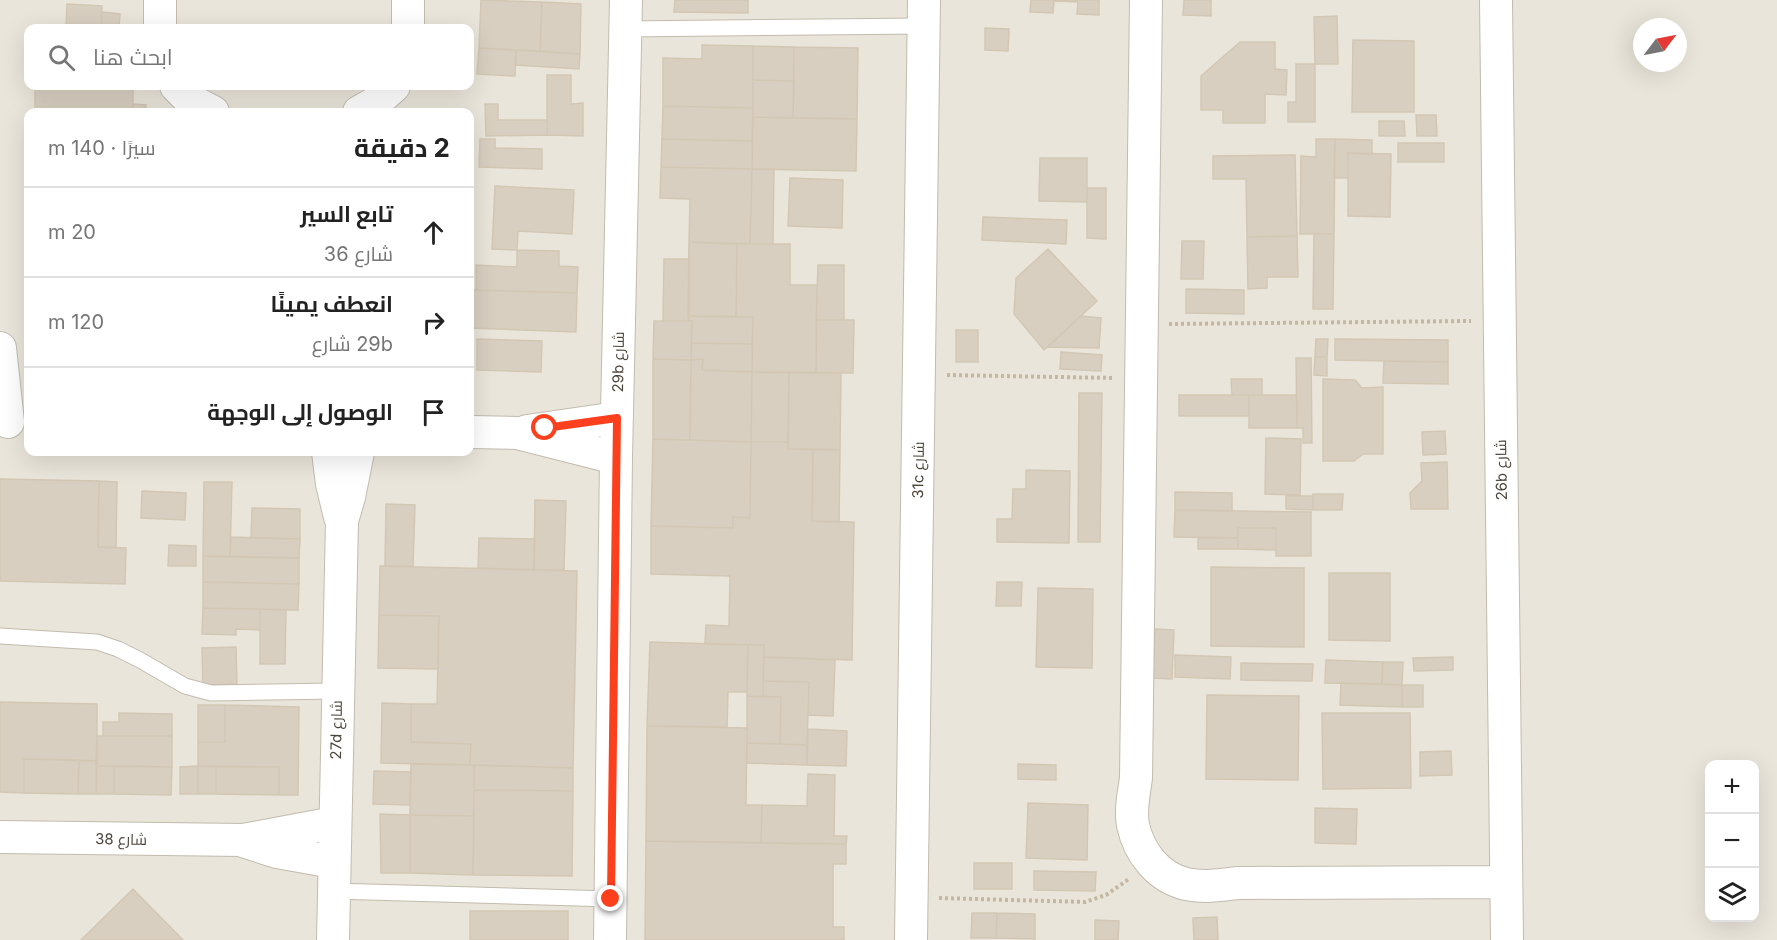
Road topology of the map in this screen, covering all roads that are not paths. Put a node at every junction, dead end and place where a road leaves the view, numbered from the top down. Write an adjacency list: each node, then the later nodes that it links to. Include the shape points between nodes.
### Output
1 (160, 0): 7 (street)
2 (408, 0): 8 (street)
3 (1146, 0): 28 (street)
4 (1496, 0): 33 (street, 26b شارع)
5 (923, 13): 6 (lane); 38 (street, 31c شارع)
6 (626, 15): 18 (street, 29b شارع)
7 (160, 24)
8 (408, 24)
9 (166, 90): 13 (street)
10 (180, 90): 14 (street)
11 (390, 90): 15 (street)
12 (404, 90): 16 (street)
13 (180, 108)
14 (205, 108)
15 (366, 108)
16 (391, 108)
17 (0, 348): 19 (street)
18 (617, 418): 21 (street); 24 (street, 29b شارع)
19 (12, 422)
20 (474, 432): 21 (street)
21 (517, 433): 24 (street)
22 (329, 456): 25 (street, 27d شارع)
23 (357, 456): 25 (street, 27d شارع)
24 (616, 458): 35 (street, 29b شارع)
25 (342, 520): 27 (street, 27d شارع)
26 (0, 636): 27 (lane, via 97,642 118,649 194,690 212,693)
27 (337, 691): 29 (street, 27d شارع)
28 (1136, 778): 34 (street, via 1145,820 1164,853 1190,871); 34 (street, via 1132,824 1150,863 1167,877 1187,884)
29 (334, 823): 31 (street, شارع 38); 32 (street, 27d شارع)
30 (0, 838): 31 (street, شارع 38)
31 (243, 840): 32 (street, شارع 38)
32 (333, 877): 35 (lane); 36 (street, 27d شارع)
33 (1506, 882): 34 (street); 39 (street, 26b شارع)
34 (1238, 883)
35 (611, 899): 37 (street, 29b شارع)
36 (333, 940)
37 (610, 940)
38 (911, 940)
39 (1507, 940)

